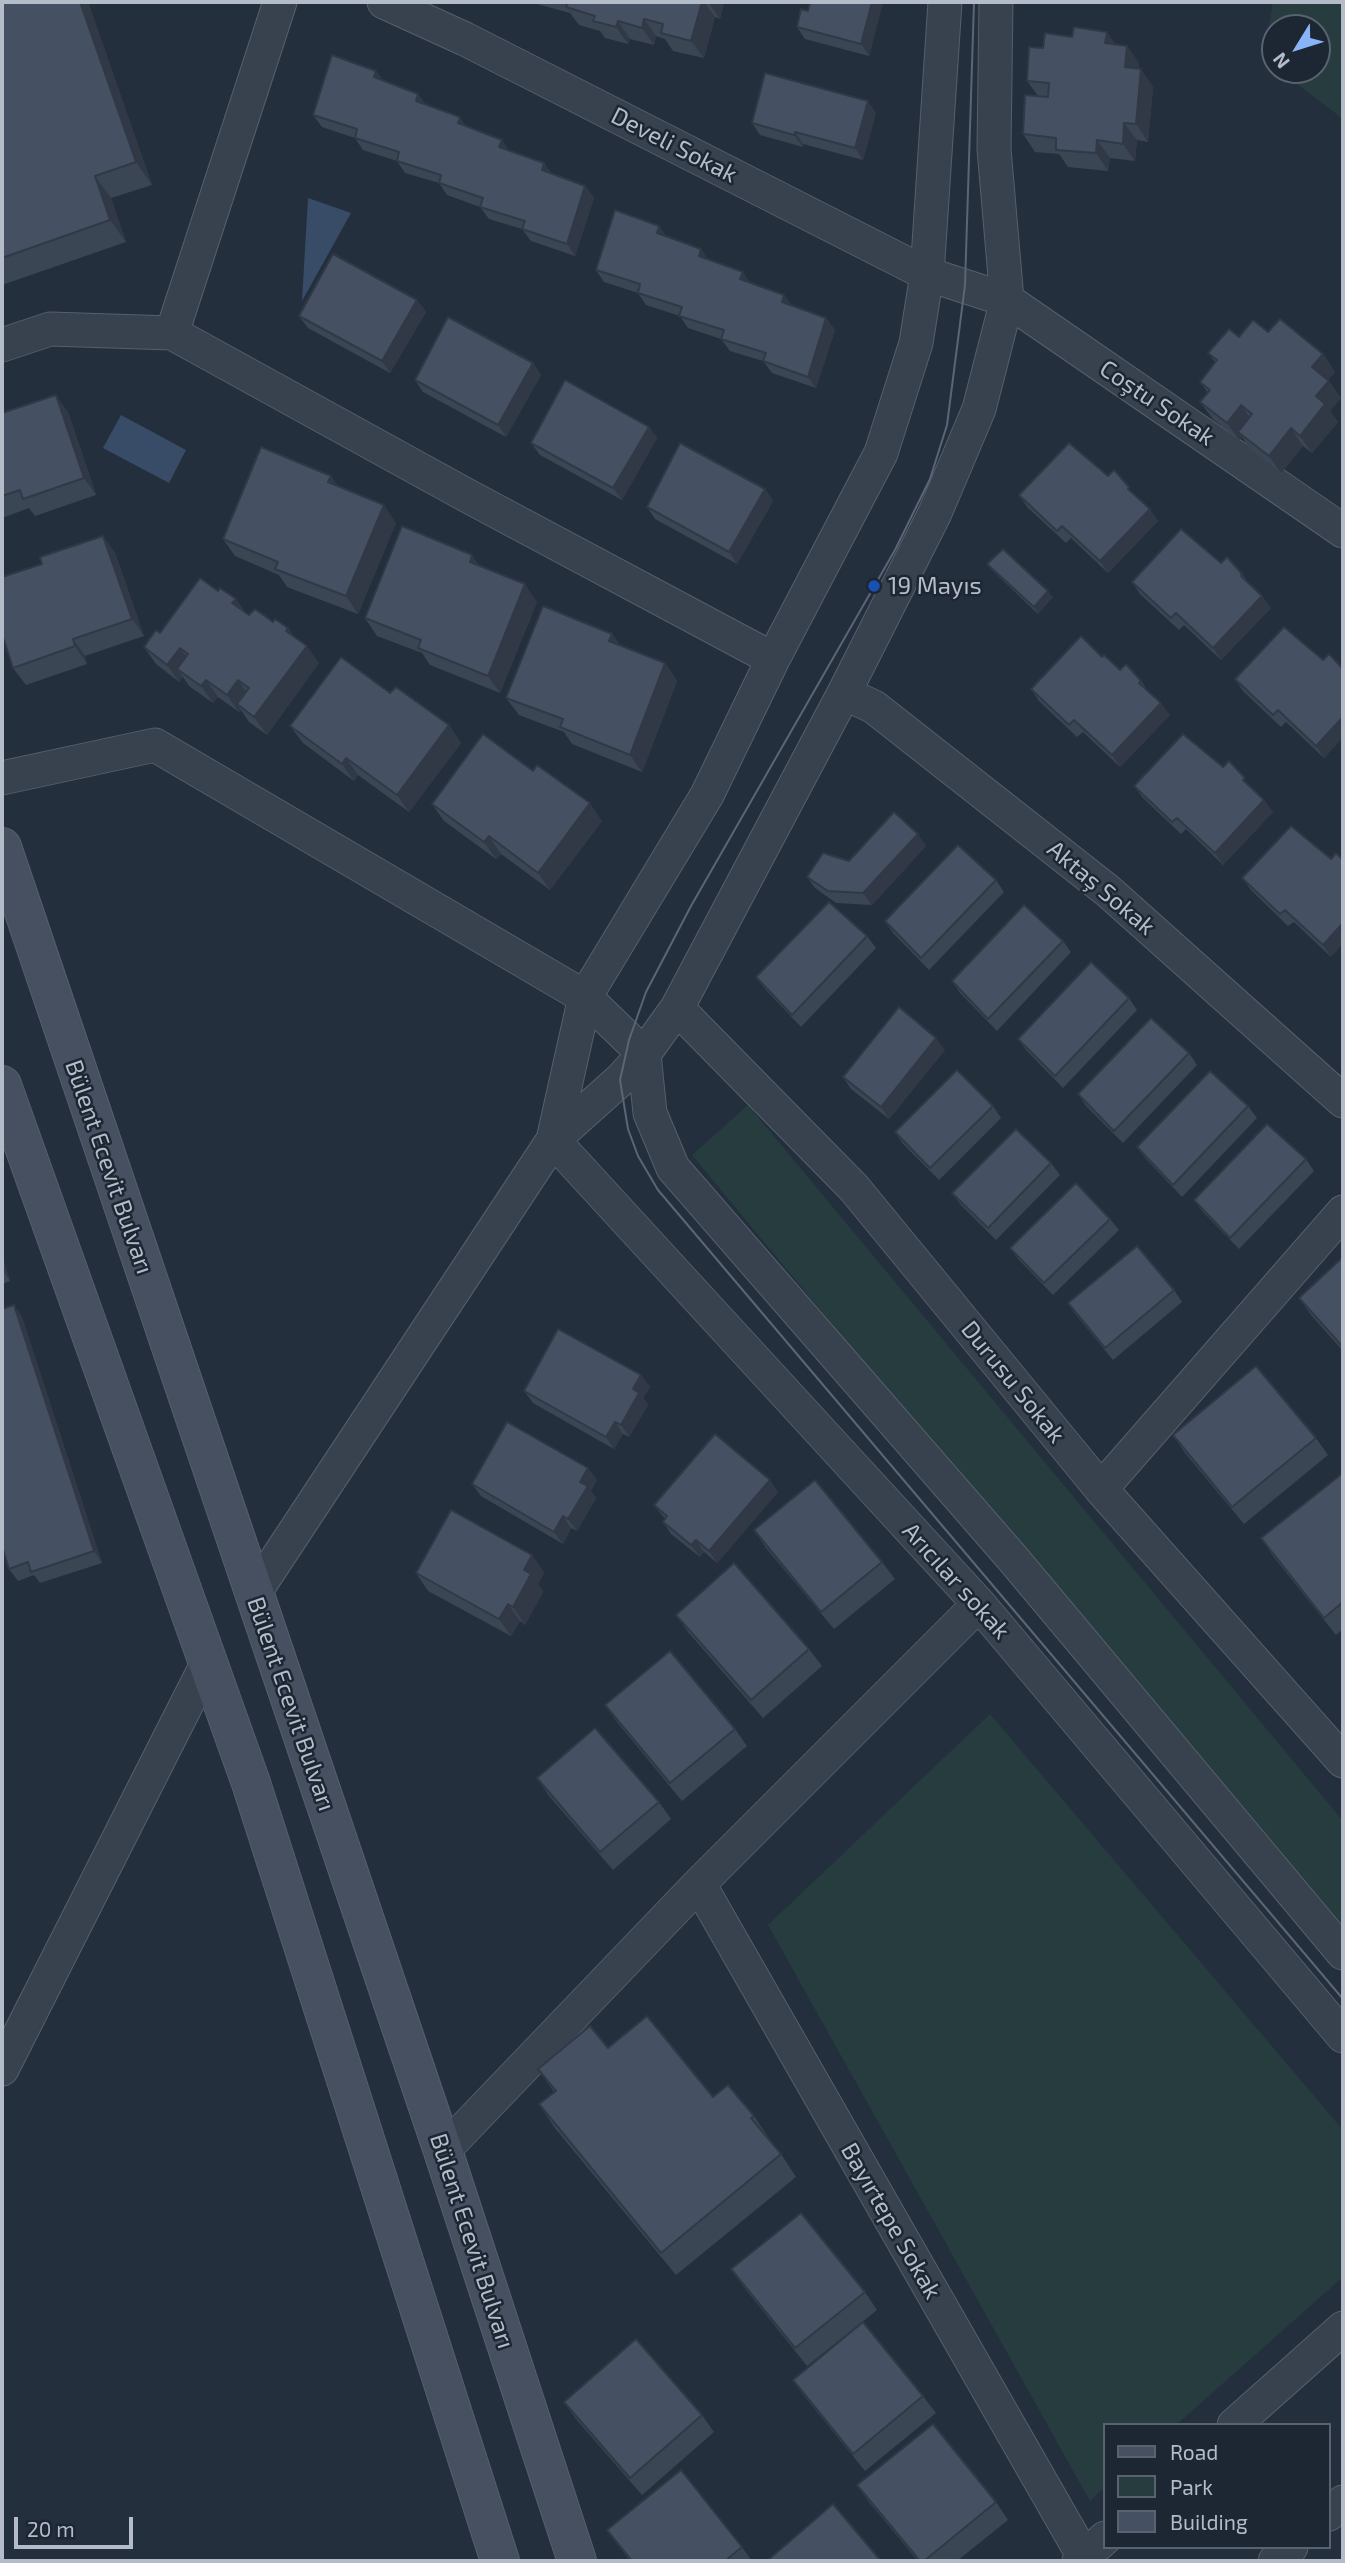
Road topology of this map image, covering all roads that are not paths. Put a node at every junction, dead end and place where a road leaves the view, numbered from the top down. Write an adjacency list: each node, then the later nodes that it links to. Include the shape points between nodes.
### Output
1 (280, 2): 8 (street)
2 (384, 2): 5 (street, Develi Sokak)
3 (945, 2): 5 (street)
4 (996, 2): 7 (street, via 994,149)
5 (927, 274): 6 (street, Develi Sokak); 11 (street, via 916,343 881,453)
6 (965, 285): 7 (street, Coştu Sokak)
7 (1007, 300): 10 (street, Coştu Sokak); 12 (street, via 979,409 935,513)
8 (172, 333): 9 (street, via 50,329); 11 (street)
9 (2, 345)
10 (1343, 531)
11 (773, 659): 15 (street, via 707,795)
12 (844, 693): 16 (street); 19 (street, Aktaş Sokak, via 874,707 1108,891)
13 (2, 778): 15 (street, via 155,745)
14 (2, 847): 23 (main road, Bülent Ecevit Bulvarı)
15 (585, 997): 17 (street); 20 (street)
16 (677, 1008): 17 (street); 22 (street, Durusu Sokak, via 854,1188)
17 (644, 1054): 20 (street); 28 (street, via 649,1114 673,1168 1014,1560)
18 (2, 1086): 25 (main road)
19 (1343, 1101)
20 (553, 1140): 23 (street); 24 (street, Arıcılar sokak)
21 (1343, 1212): 22 (street)
22 (1101, 1489): 26 (street, Durusu Sokak)
23 (253, 1595): 31 (main road, Bülent Ecevit Bulvarı)
24 (979, 1604): 27 (street); 29 (street, Arıcılar sokak)
25 (208, 1662): 30 (street); 36 (main road, via 260,1810)
26 (1343, 1761)
27 (699, 1884): 31 (street); 35 (street, Bayırtepe Sokak)
28 (1343, 1953)
29 (1343, 2036)
30 (2, 2069)
31 (443, 2151): 37 (main road, Bülent Ecevit Bulvarı)
32 (1343, 2328): 33 (street)
33 (1236, 2423)
34 (1289, 2549): 38 (street)
35 (1089, 2552)
36 (500, 2561)
37 (577, 2561)
38 (1275, 2561)

